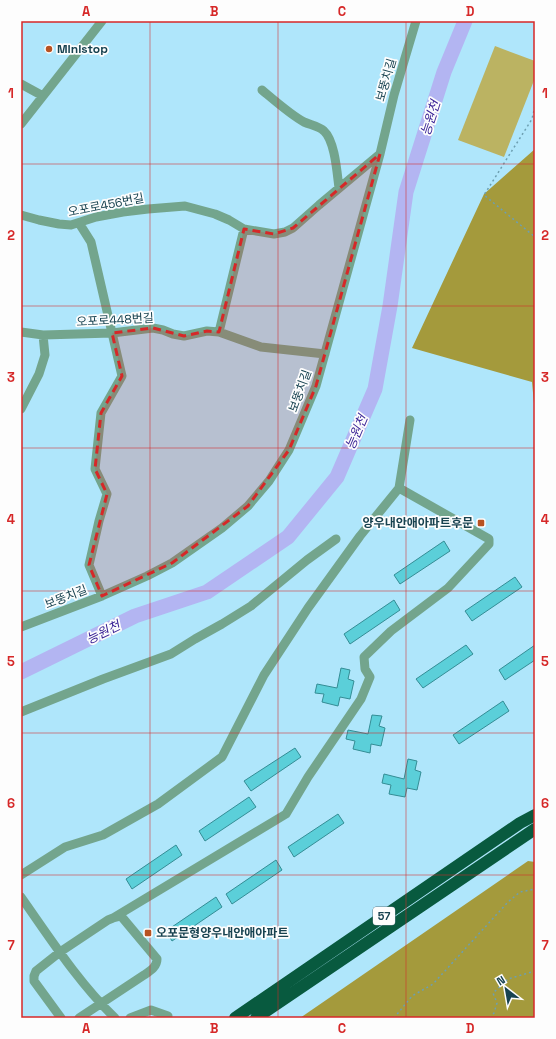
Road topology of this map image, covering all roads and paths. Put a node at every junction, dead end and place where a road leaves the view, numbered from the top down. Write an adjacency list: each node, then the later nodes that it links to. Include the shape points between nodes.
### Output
1 (102, 21): 5 (street)
2 (416, 21): 8 (street, 보뚱치길)
3 (21, 84): 5 (street)
4 (262, 90): 9 (street, via 305,123 318,127 329,137 334,152)
5 (43, 96): 7 (street)
6 (535, 106): 13 (path, via 532,119 484,195)
7 (21, 124)
8 (380, 154): 9 (street, 오포로456번길); 18 (street, 보뚱치길)
9 (339, 188): 12 (street, 오포로456번길, via 285,232 274,234)
10 (21, 215): 11 (street, 오포로456번길, via 59,224)
11 (79, 223): 12 (street, 오포로456번길, via 123,212 185,206 215,214); 16 (street, via 91,242)
12 (244, 229): 15 (street)
13 (535, 237)
14 (21, 332): 17 (street, 오포로448번길)
15 (219, 332): 16 (street, 오포로448번길, via 207,331 184,336 153,328); 18 (street, 오포로448번길, via 261,347)
16 (112, 333): 17 (street, 오포로448번길); 23 (street, via 122,376 101,413 95,469 107,494 90,565)
17 (43, 335): 19 (street, via 45,355 39,374)
18 (325, 354): 23 (street, 보뚱치길, via 316,386 289,450 269,481 248,506 172,563)
19 (21, 409)
20 (410, 420): 21 (street)
21 (399, 488): 30 (street, via 360,536 308,608 264,675 222,757 158,804 104,835 65,847); 33 (street, via 489,539 490,544 448,588 391,631 364,657 365,669 370,677 361,698 286,814)
22 (336, 539): 25 (street, via 250,606 171,654)
23 (102, 596): 24 (street, 보뚱치길)
24 (21, 627)
25 (21, 712)
26 (535, 815): 42 (highway, 57)
27 (535, 829): 29 (highway, 57)
28 (535, 833): 29 (highway)
29 (511, 844): 43 (highway, 57)
30 (21, 875)
31 (535, 889): 44 (path, via 520,892 508,902 433,984 412,996)
32 (21, 897): 34 (street)
33 (113, 918): 34 (street); 36 (street, via 123,918 157,962 144,976)
34 (60, 952): 36 (street); 38 (street, via 36,971 34,981)
35 (535, 971): 45 (path, via 508,979 493,993 497,1003)
36 (100, 1004): 39 (street); 40 (street)
37 (168, 1016): 41 (street, via 151,1010)
38 (61, 1018)
39 (79, 1018)
40 (114, 1018)
41 (130, 1018)
42 (235, 1018)
43 (256, 1018)
44 (394, 1018)
45 (490, 1018)

